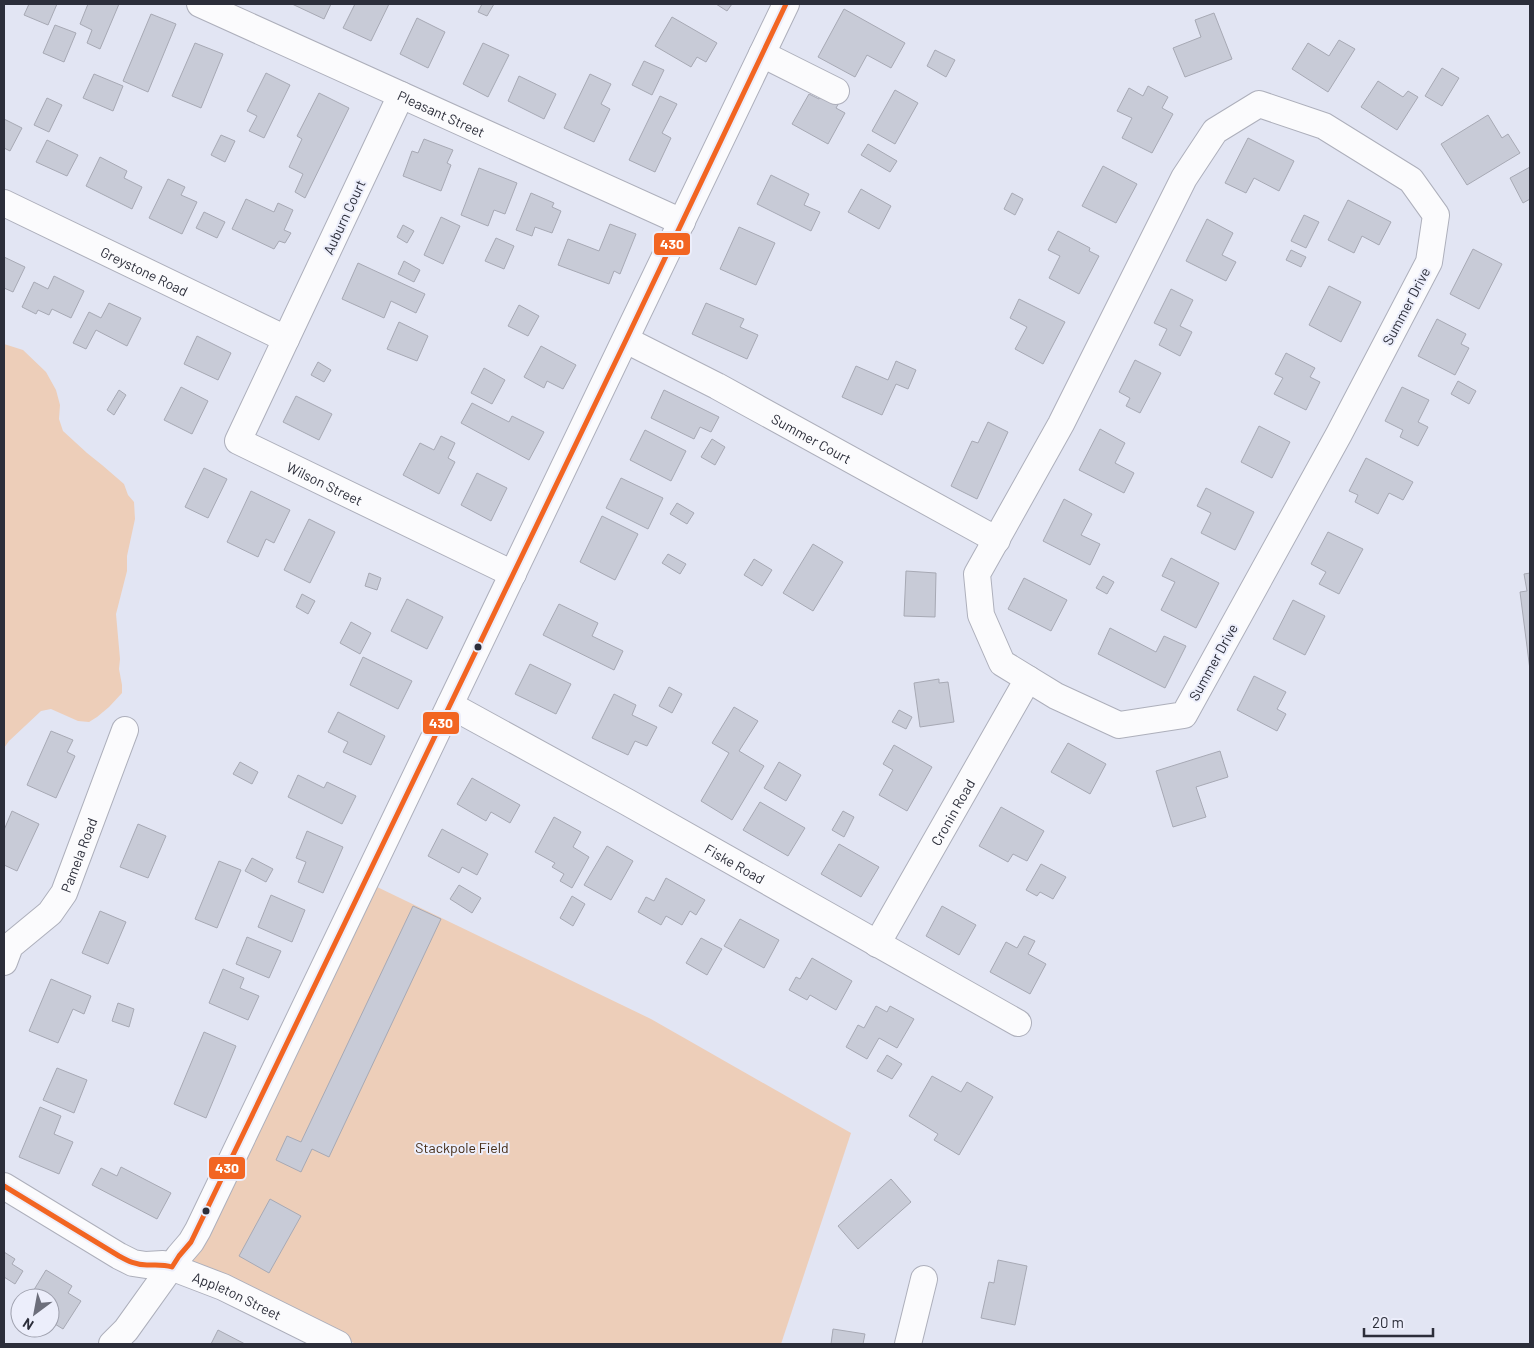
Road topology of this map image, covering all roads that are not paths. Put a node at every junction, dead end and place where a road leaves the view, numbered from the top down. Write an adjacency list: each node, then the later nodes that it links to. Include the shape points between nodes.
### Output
1 (200, 4): 5 (street, Pleasant Street)
2 (786, 4): 3 (street)
3 (762, 54): 4 (street); 7 (street)
4 (836, 92)
5 (401, 94): 7 (street, Pleasant Street); 8 (street, Auburn Court)
6 (4, 203): 8 (street, Greystone Road)
7 (682, 222): 9 (street)
8 (286, 339): 11 (street, Wilson Street, via 238,441)
9 (626, 340): 10 (street, Summer Court, via 717,386); 11 (street)
10 (997, 540): 12 (street, Summer Drive, via 977,574 981,615 1002,663); 12 (street, Summer Drive, via 1061,424 1184,178 1215,131 1259,104 1324,126 1411,180 1436,215 1429,262 1339,434 1184,715 1119,724 1056,696)
11 (513, 574): 13 (street)
12 (1028, 679): 15 (street, Cronin Road)
13 (450, 705): 15 (street, Fiske Road); 19 (street, via 198,1230)
14 (125, 730): 16 (street, Pamela Road, via 64,893 50,913 10,946)
15 (877, 944): 17 (street, Fiske Road)
16 (4, 962)
17 (1018, 1023)
18 (4, 1186): 19 (street, Appleton Street, via 133,1263)
19 (172, 1267): 21 (street); 22 (street, Appleton Street, via 223,1287)
20 (924, 1279): 23 (street)
21 (112, 1344)
22 (338, 1344)
23 (908, 1344)

